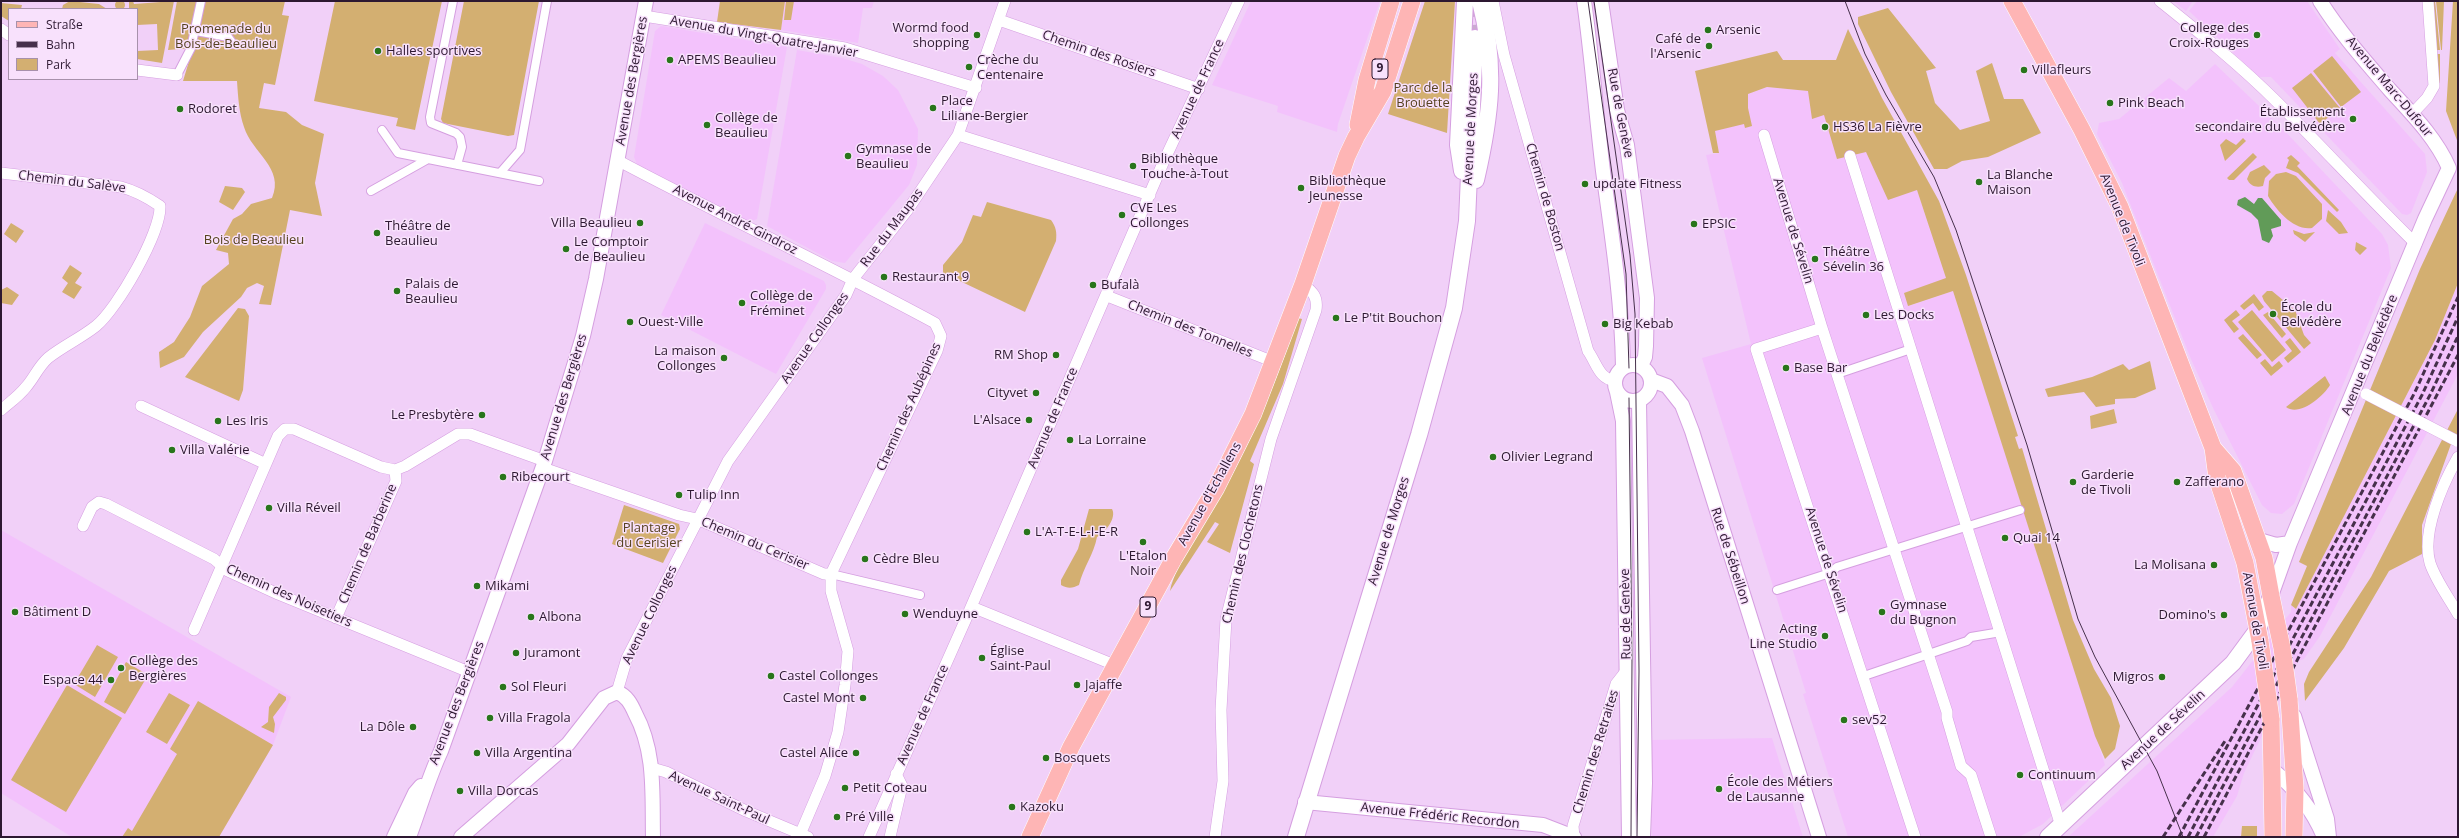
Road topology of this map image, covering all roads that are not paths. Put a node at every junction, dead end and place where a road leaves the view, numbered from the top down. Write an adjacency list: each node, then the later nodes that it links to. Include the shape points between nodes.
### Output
1 (200, 1): 21 (street)
2 (453, 1): 36 (street, via 430,117 431,123 456,133 460,138 462,147)
3 (547, 1): 39 (street, via 520,150)
4 (646, 1): 19 (street, Avenue des Bergières)
5 (1005, 1): 20 (street, Rue du Maupas)
6 (1239, 1): 27 (street, Avenue de France)
7 (1391, 1): 32 (main road, Avenue d'Echallens / 9, via 1367,80)
8 (1402, 1): 32 (main road, 9)
9 (1412, 1): 32 (main road, Avenue d'Echallens / 9, via 1383,90)
10 (1465, 1): 22 (main road, Avenue de Morges)
11 (1480, 1): 22 (main road, Avenue de Morges)
12 (1493, 1): 55 (street, Chemin de Boston, via 1504,55 1588,352 1604,377)
13 (1584, 1): 52 (street, Rue de Genève, via 1603,170 1615,246 1623,328)
14 (1601, 1): 51 (street, Rue de Genève, via 1617,110 1627,145 1645,282 1648,330 1645,357)
15 (2012, 1): 61 (main road, Avenue de Tivoli, via 2120,207)
16 (2160, 1): 44 (street, via 2232,60 2277,102)
17 (2320, 1): 28 (street, Avenue Marc-Dufour, via 2365,61)
18 (2428, 1): 28 (street, via 2434,86)
19 (644, 16): 26 (street, Avenue du Vingt-Quatre-Janvier, via 845,48); 35 (street, Avenue des Bergières)
20 (999, 20): 26 (street, Rue du Maupas); 27 (street, Chemin des Rosiers)
21 (196, 32): 23 (street, via 228,37); 25 (street)
22 (1476, 33): 43 (main road, Avenue de Morges, via 1458,145); 43 (main road, Avenue de Morges, via 1491,63 1490,104 1485,142)
23 (233, 44)
24 (138, 70): 25 (street)
25 (177, 75)
26 (976, 88): 30 (street, Rue du Maupas)
27 (1199, 88): 42 (street, Avenue de France)
28 (2412, 114): 37 (street, Avenue Marc-Dufour)
29 (382, 130): 34 (street, via 398,153)
30 (958, 135): 42 (street); 45 (street, Rue du Maupas, via 909,208)
31 (1764, 135): 48 (street, Avenue de Sévelin)
32 (1356, 137): 46 (main road, Avenue d'Echallens / 9)
33 (1850, 156): 49 (street)
34 (428, 159): 36 (street); 41 (street)
35 (617, 160): 45 (street, Avenue André-Gindroz, via 761,235); 64 (street, Avenue des Bergières, via 584,336)
36 (457, 165): 39 (street)
37 (2454, 169): 44 (street, Avenue du Belvédère)
38 (1, 173): 59 (street, Chemin du Salève, via 121,187 134,191 160,206 160,217 150,246 109,312 96,326 48,358 26,387)
39 (500, 173): 40 (street)
40 (539, 181)
41 (371, 192)
42 (1150, 195): 47 (street, Avenue de France)
43 (1467, 221): 97 (main road, Avenue de Morges, via 1457,295 1441,357)
44 (2416, 244): 56 (street, Avenue du Belvédère)
45 (853, 278): 67 (street, Avenue Collonges, via 846,295 728,461); 75 (street, Chemin des Aubépines, via 935,323 941,336 937,351)
46 (1303, 284): 50 (main road, Avenue d'Echallens / 9); 110 (street, Chemin des Clochetons, via 1317,300 1316,310 1268,450 1226,619 1221,710 1222,787)
47 (1106, 296): 50 (street, Chemin des Tonnelles); 79 (street, Avenue de France)
48 (1822, 328): 53 (street, Avenue de Sévelin); 74 (street, Avenue de Sévelin, via 1756,349)
49 (1911, 349): 53 (street); 69 (street)
50 (1274, 362): 86 (main road, Avenue d'Echallens / 9, via 1227,468 1174,558)
51 (1641, 366): 52 (street); 54 (street)
52 (1623, 368): 55 (street)
53 (1837, 374): 72 (street, Avenue de Sévelin)
54 (1651, 380): 57 (street, via 1649,393); 115 (street, Rue de Sébeillon, via 1667,386 1682,405 1692,431)
55 (1616, 386): 57 (street, via 1628,401); 87 (street, Rue de Genève, via 1624,421)
56 (2361, 391): 60 (street, bridge); 71 (street, Avenue du Belvédère)
57 (1639, 401): 114 (street, Rue de Genève, via 1645,783)
58 (141, 406): 63 (street)
59 (1, 410)
60 (2457, 441)
61 (2212, 448): 70 (main road, Avenue de Tivoli, via 2233,471); 84 (main road, Avenue de Tivoli, via 2217,478 2245,564)
62 (2458, 457): 80 (street, via 2433,516 2428,545 2433,570)
63 (266, 464): 65 (street, via 278,436 285,428 294,429 381,467); 73 (street)
64 (544, 464): 65 (street, Chemin du Cerisier, via 470,434 458,434); 67 (street, Chemin du Cerisier, via 679,515); 88 (street, Avenue des Bergières)
65 (395, 470): 81 (street, Chemin de Barberine, via 396,481)
66 (2020, 510): 69 (street)
67 (697, 519): 75 (street, Chemin du Cerisier, via 824,574); 90 (street, Avenue Collonges, via 626,658)
68 (83, 526): 73 (street, Chemin des Noisetiers, via 92,507 99,502 214,559)
69 (1968, 527): 72 (street); 83 (street)
70 (2259, 540): 71 (street, via 2276,545); 78 (main road, Avenue de Tivoli)
71 (2290, 543): 78 (street, Avenue du Belvédère)
72 (1895, 550): 74 (street, via 1837,567); 85 (street, Avenue de Sévelin)
73 (221, 565): 81 (street, Chemin des Noisetiers, via 228,571); 82 (street)
74 (1830, 573): 76 (street); 89 (street, Avenue de Sévelin)
75 (831, 574): 77 (street); 100 (street, Chemin des Aubépines, via 831,591 848,651 838,732)
76 (1777, 590)
77 (920, 595)
78 (2271, 596): 84 (main road, Avenue du Belvédère); 91 (main road, Avenue de Tivoli, bridge)
79 (972, 607): 86 (street); 94 (street, Avenue de France)
80 (2458, 614)
81 (336, 618): 88 (street, Chemin des Noisetiers)
82 (194, 630)
83 (2001, 632): 85 (street, via 1971,637 1967,641); 99 (street)
84 (2259, 635): 93 (main road, Avenue de Tivoli, bridge, via 2271,719); 99 (main road, Avenue de Sévelin, via 2222,675)
85 (1929, 655): 89 (street); 117 (street, Avenue de Sévelin, via 1961,766 1971,775)
86 (1117, 666): 109 (main road, Avenue d'Echallens / 9, via 1071,747)
87 (1627, 670): 112 (street, Chemin des Retraites, via 1616,684 1573,826); 113 (street, Rue de Genève)
88 (469, 672): 95 (street, Avenue des Bergières)
89 (1864, 676): 116 (street, Avenue de Sévelin)
90 (617, 692): 92 (street, via 629,702 644,730); 105 (street, via 604,698 568,744)
91 (2289, 698): 96 (main road, Avenue de Tivoli); 121 (street, Avenue de Tivoli, via 2327,819)
92 (652, 768): 100 (street, Avenue Saint-Paul, via 666,772); 106 (street)
93 (2274, 771): 96 (street, Avenue de Tivoli); 119 (main road)
94 (896, 774): 107 (street, Avenue de France); 108 (street, via 902,786)
95 (428, 778): 98 (street, Avenue des Bergières, via 415,792); 104 (street, Avenue des Bergières, via 425,795)
96 (2295, 788): 101 (main road); 120 (street, Avenue de Tivoli)
97 (1305, 802): 111 (main road, Avenue de Morges); 112 (street, Avenue Frédéric Recordon, via 1543,825)
98 (407, 814): 102 (street, Avenue des Bergières); 103 (street, Avenue des Bergières)
99 (2061, 826): 118 (main road, Avenue de Sévelin)
100 (803, 836)
101 (2294, 836)
102 (394, 837)
103 (400, 837)
104 (409, 837)
105 (461, 837)
106 (653, 837)
107 (869, 837)
108 (890, 837)
109 (1030, 837)
110 (1215, 837)
111 (1296, 837)
112 (1574, 837)
113 (1629, 837)
114 (1643, 837)
115 (1819, 837)
116 (1916, 837)
117 (1991, 837)
118 (2048, 837)
119 (2273, 837)
120 (2324, 837)
121 (2329, 837)

